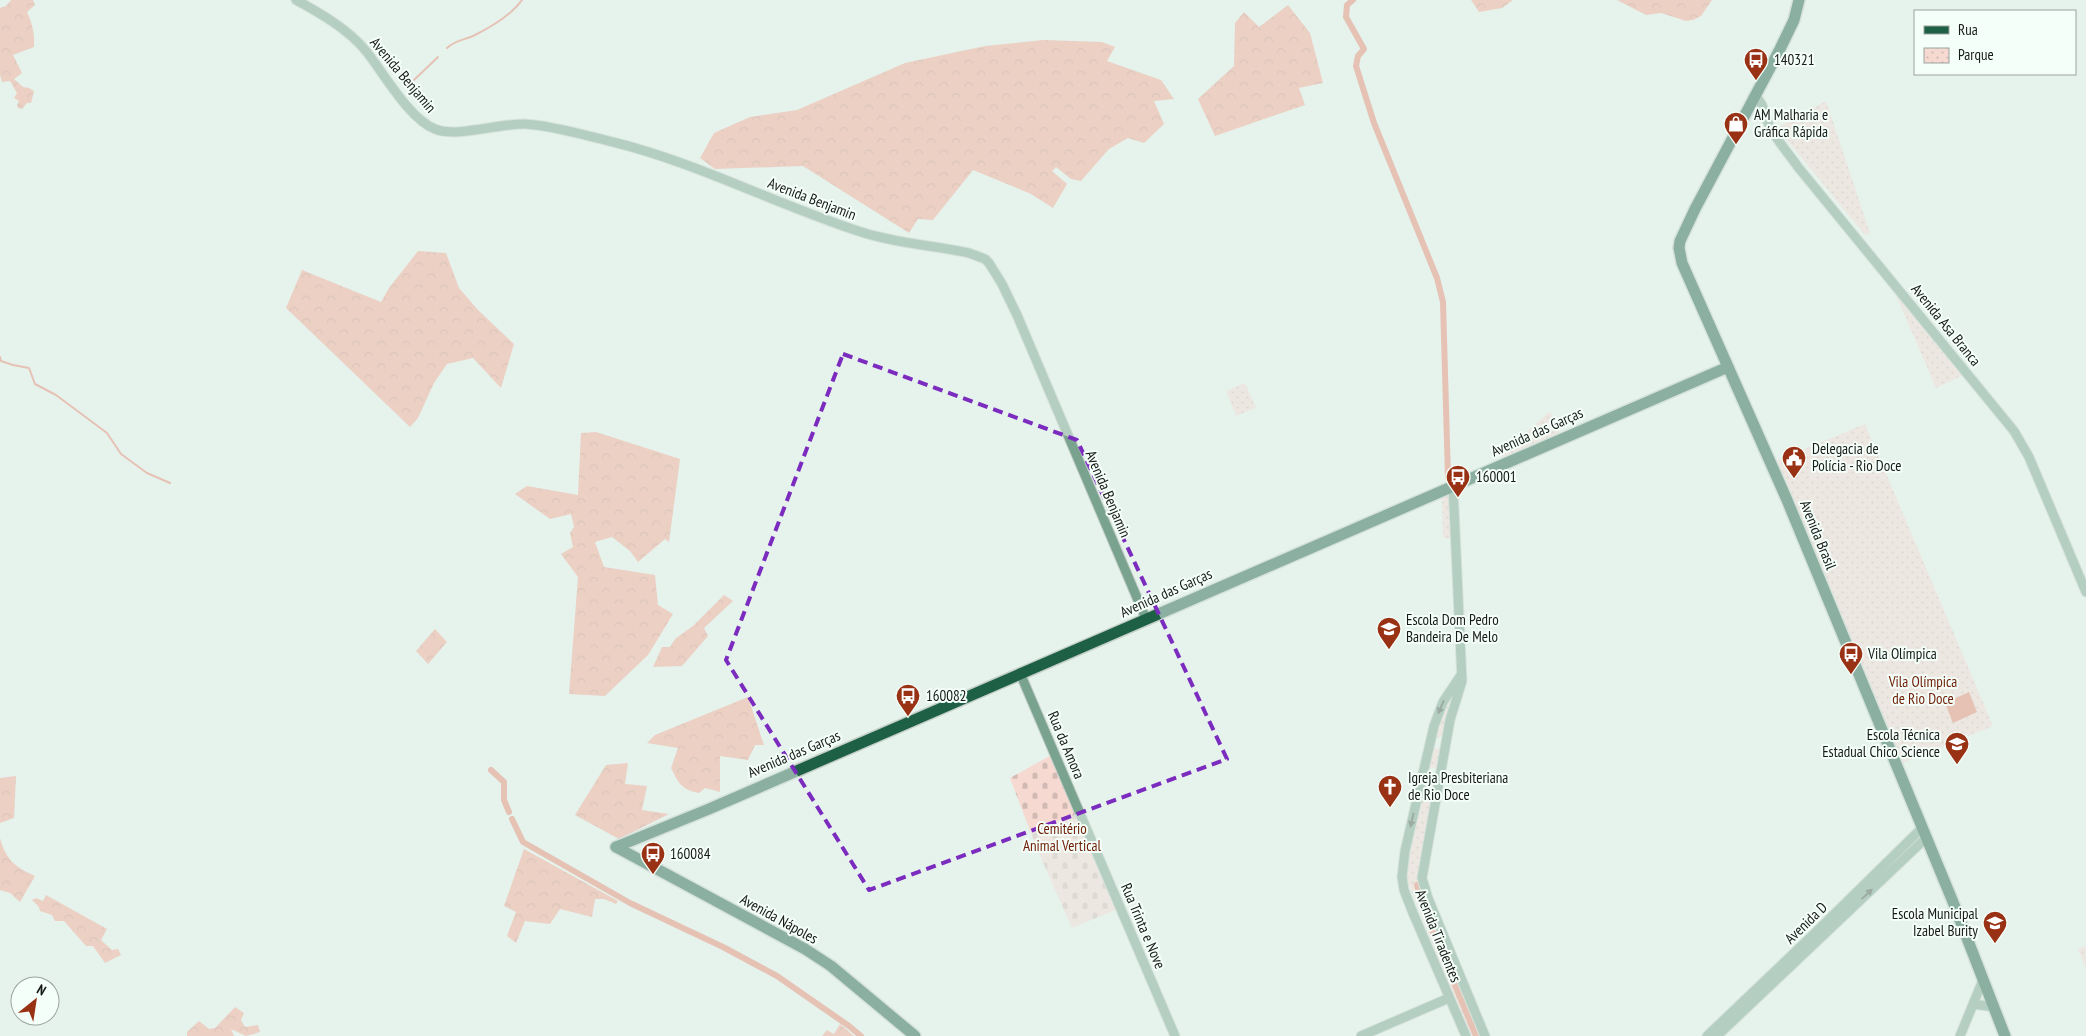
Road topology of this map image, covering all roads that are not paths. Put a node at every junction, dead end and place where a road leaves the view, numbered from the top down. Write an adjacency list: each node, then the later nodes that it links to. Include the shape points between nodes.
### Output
1 (296, 0): 7 (street, Avenida Benjamin, via 326,17 354,39 416,116 436,130 461,131 524,124 614,142 673,159 859,231 961,251 985,259 995,271 1017,315)
2 (1799, 0): 3 (main road, Avenida Brasil, via 1794,20)
3 (1755, 96): 4 (main road, Avenida Brasil, via 1680,241 1682,263); 6 (street, Avenida Asa Branca, via 1762,101 1775,136 1798,167 2014,431 2029,457)
4 (1728, 367): 5 (main road, Avenida das Garças); 15 (main road, Avenida Brasil, via 1787,500)
5 (1453, 486): 7 (main road, Avenida das Garças); 9 (street, Avenida Tiradentes)
6 (2086, 592)
7 (1146, 619): 8 (main road, Avenida das Garças)
8 (1020, 673): 14 (street, Rua da Amora); 16 (main road, Avenida das Garças)
9 (1462, 673): 10 (street, Avenida Tiradentes); 11 (street, Avenida Tiradentes)
10 (1451, 690): 11 (street); 12 (street, Avenida Tiradentes, one-way to 12, via 1439,709)
11 (1451, 713): 13 (street, Avenida Tiradentes)
12 (1431, 738): 13 (street, via 1438,747); 18 (street, Avenida Tiradentes, one-way to 18, via 1402,877 1404,890)
13 (1446, 742): 26 (street, Avenida Tiradentes, via 1422,878)
14 (1087, 827): 23 (street, Rua Trinta e Nove)
15 (1924, 833): 17 (main road, Avenida Brasil); 19 (street, Avenida D)
16 (616, 847): 22 (main road, Avenida Nápoles, via 805,949 831,966)
17 (1983, 980): 20 (street); 21 (main road, Avenida Brasil)
18 (1449, 998): 24 (street); 25 (street, Avenida Tiradentes)
19 (1748, 1003): 27 (street, Avenida D); 28 (street, Avenida D)
20 (1973, 1004): 21 (street); 29 (street)
21 (1994, 1007): 30 (main road, Avenida Brasil)
22 (915, 1036)
23 (1175, 1036)
24 (1361, 1036)
25 (1466, 1036)
26 (1485, 1036)
27 (1707, 1036)
28 (1718, 1036)
29 (1960, 1036)
30 (2006, 1036)

